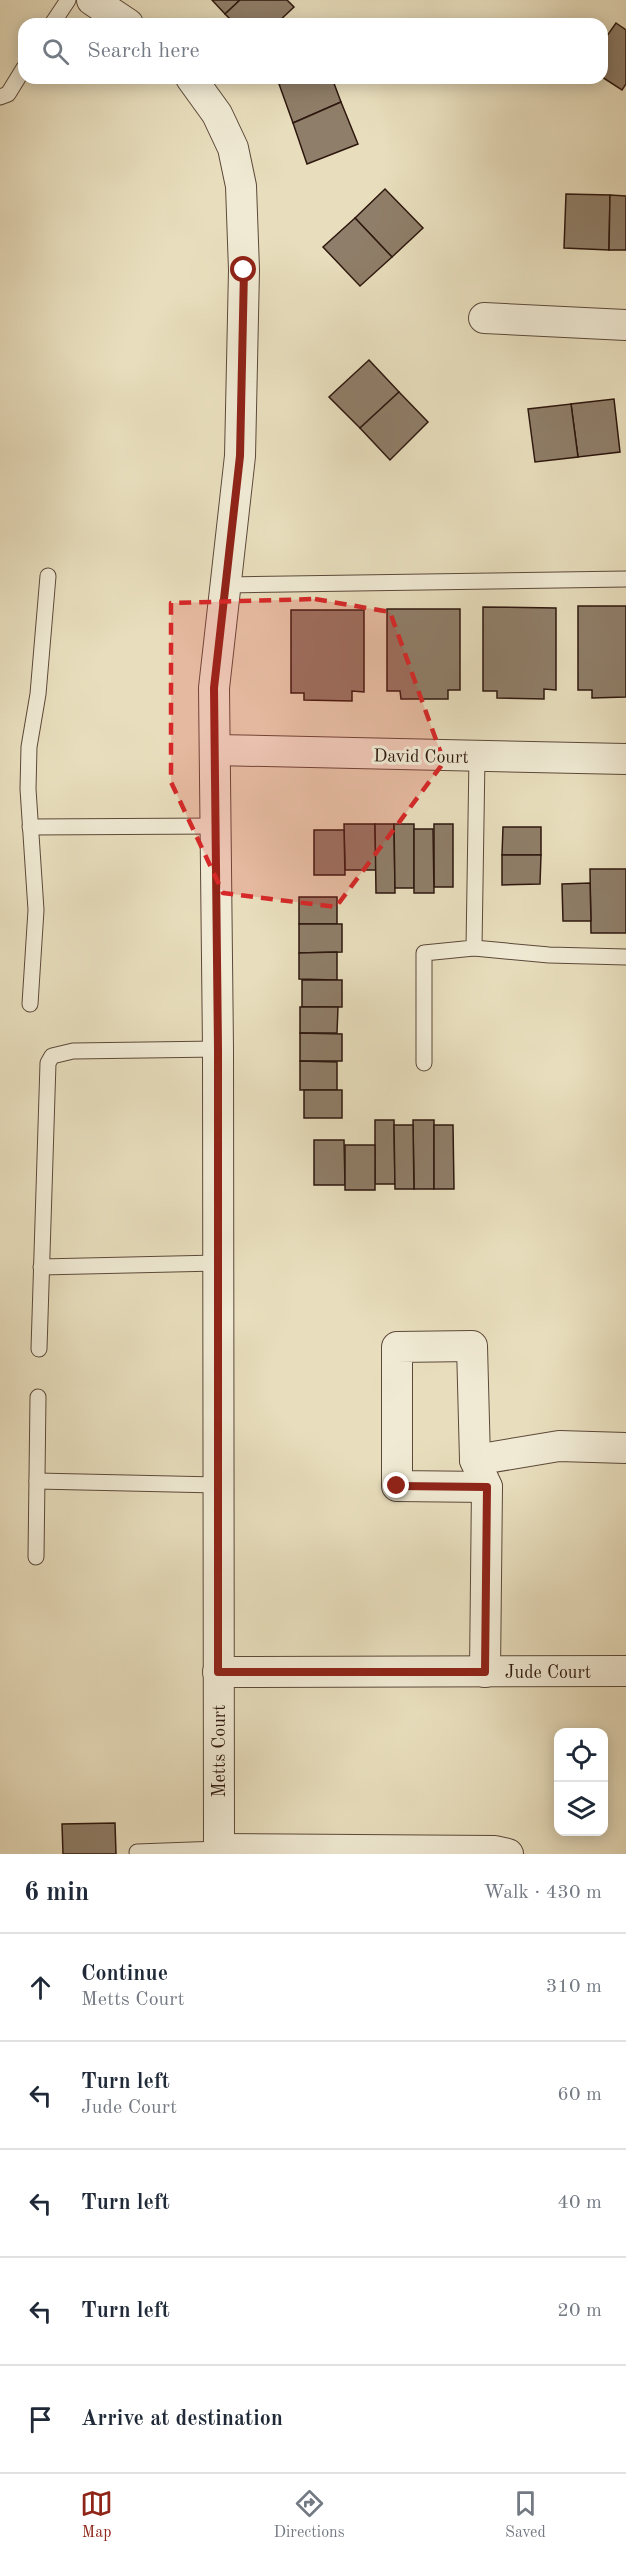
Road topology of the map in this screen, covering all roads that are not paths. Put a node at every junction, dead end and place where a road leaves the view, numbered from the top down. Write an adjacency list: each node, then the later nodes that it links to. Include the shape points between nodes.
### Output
1 (68, 0): 3 (lane)
2 (92, 0): 4 (street)
3 (56, 18)
4 (119, 18)
5 (18, 78): 7 (lane, via 8,94)
6 (195, 84): 12 (street, Metts Court, via 217,114 233,148 241,186 244,270 240,456)
7 (0, 97)
8 (484, 318): 9 (street)
9 (626, 325)
10 (48, 576): 17 (lane, via 38,694 29,747)
11 (626, 579): 12 (lane)
12 (227, 585): 13 (street, Metts Court, via 214,688)
13 (216, 750): 14 (street, David Court); 16 (street, Metts Court)
14 (477, 757): 15 (street, David Court); 18 (lane)
15 (626, 759)
16 (216, 826): 17 (lane); 21 (street, Metts Court)
17 (30, 827): 20 (lane, via 36,910)
18 (474, 948): 19 (lane); 22 (lane, via 424,953)
19 (626, 957)
20 (30, 1004)
21 (218, 1049): 23 (street, Metts Court); 24 (lane, via 73,1051 52,1056 48,1063)
22 (424, 1063)
23 (217, 1263): 24 (lane); 30 (street, Metts Court)
24 (41, 1268): 25 (lane)
25 (39, 1349)
26 (38, 1397): 29 (lane)
27 (626, 1448): 28 (street, via 559,1446)
28 (481, 1473): 28 (street, via 472,1346 397,1347 397,1486); 34 (street)
29 (37, 1481): 30 (lane); 31 (lane)
30 (217, 1485): 33 (street, Metts Court)
31 (36, 1557)
32 (626, 1671): 34 (street, Jude Court)
33 (218, 1672): 34 (street, Jude Court); 36 (street, Metts Court)
34 (485, 1672)
35 (136, 1852): 36 (lane)
36 (219, 1852): 37 (street)
37 (508, 1854)

